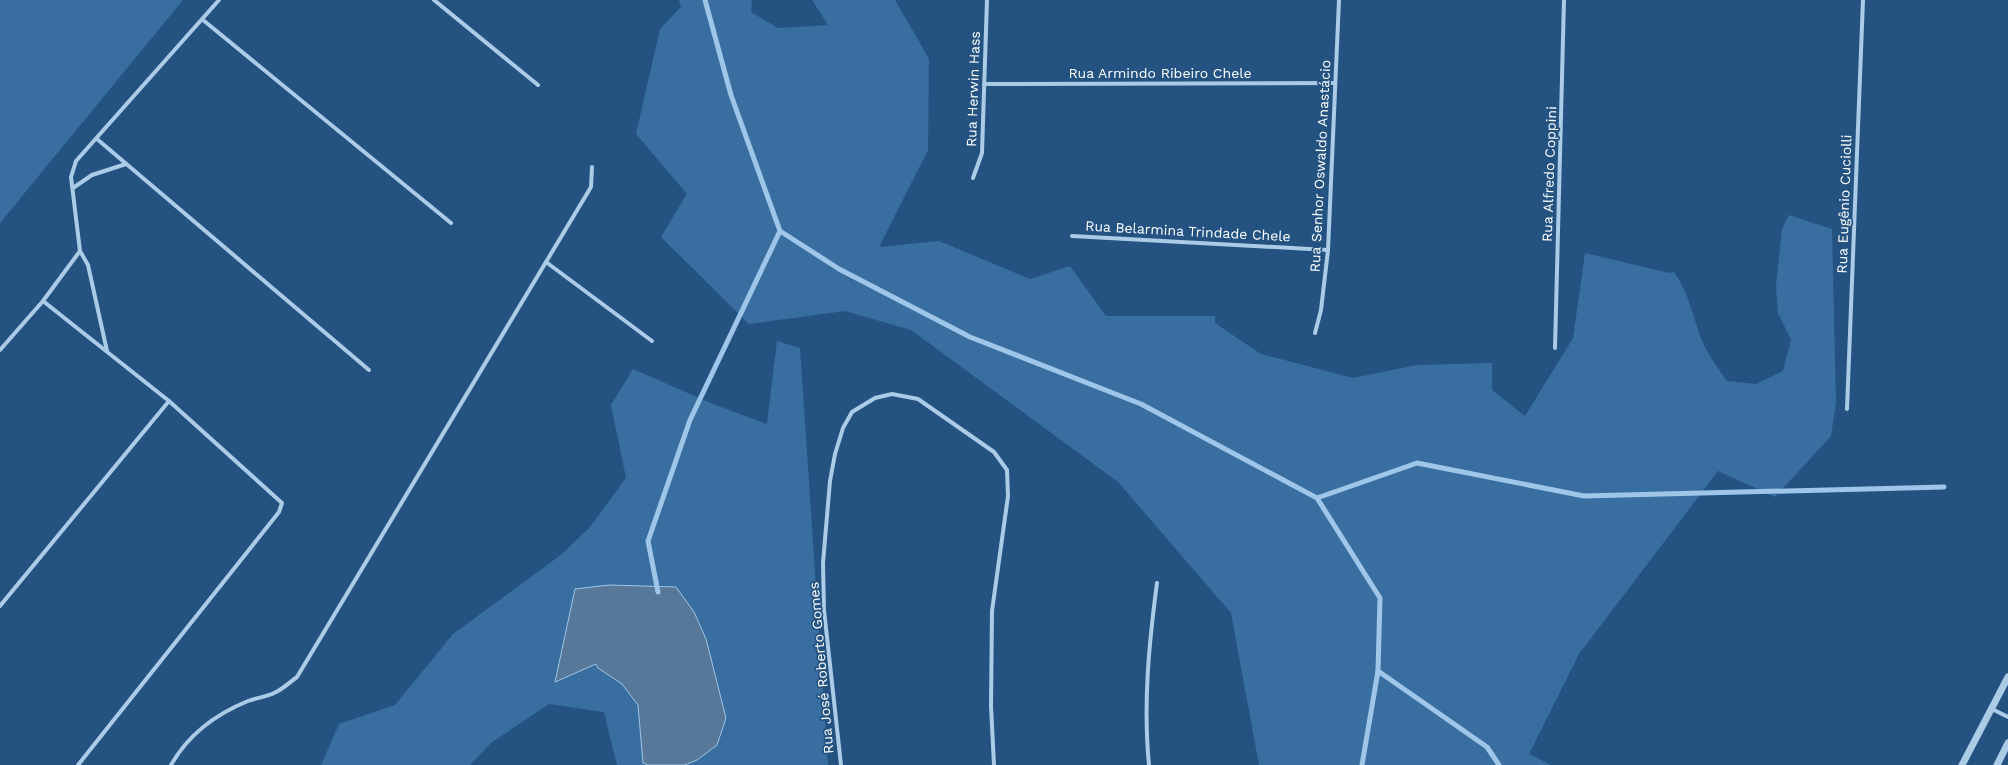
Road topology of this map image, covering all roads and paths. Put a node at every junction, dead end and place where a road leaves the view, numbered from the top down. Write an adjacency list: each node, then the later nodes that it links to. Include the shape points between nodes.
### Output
1 (218, 0): 7 (street)
2 (434, 0): 10 (street)
3 (987, 0): 9 (street, Rua Herwin Hass)
4 (1339, 0): 8 (street, Rua Senhor Oswaldo Anastácio)
5 (1564, 0): 24 (street, Rua Alfredo Coppini)
6 (1863, 0): 29 (street, Rua Eugênio Cuciolli)
7 (203, 20): 11 (street); 16 (street)
8 (1335, 83): 9 (street, Rua Armindo Ribeiro Chele); 18 (street, Rua Senhor Oswaldo Anastácio)
9 (984, 84): 14 (street, Rua Herwin Hass, via 982,153)
10 (538, 85)
11 (97, 139): 12 (street); 15 (street, via 76,161 71,177)
12 (126, 164): 15 (street, via 92,175); 27 (street)
13 (592, 167): 20 (street, via 591,187)
14 (973, 178)
15 (73, 188): 19 (street)
16 (451, 222)
17 (1072, 236): 18 (street, Rua Belarmina Trindade Chele)
18 (1328, 250): 22 (street, Rua Senhor Oswaldo Anastácio, via 1321,310)
19 (80, 251): 21 (street); 26 (street, via 88,265)
20 (546, 262): 23 (street); 37 (street, via 297,677 275,693 248,701 222,714 196,732)
21 (43, 301): 25 (street); 26 (street)
22 (1315, 333)
23 (652, 341)
24 (1555, 348)
25 (0, 350)
26 (107, 352): 28 (street)
27 (369, 370)
28 (169, 401): 31 (street); 36 (street, via 282,503 279,512)
29 (1847, 410)
30 (1157, 583): 40 (street, via 1146,694)
31 (0, 606)
32 (2008, 677): 33 (street)
33 (1992, 709): 34 (street); 41 (street)
34 (2008, 717)
35 (2008, 743): 42 (street)
36 (78, 765)
37 (171, 765)
38 (840, 765): 39 (street, Rua José Roberto Gomes, via 824,610 823,563 830,481 835,454 845,424 857,408 884,395 901,394 918,399 994,452 1007,470 1008,496 992,611 991,706)
39 (994, 765)
40 (1149, 765)
41 (1962, 765)
42 (1997, 765)

